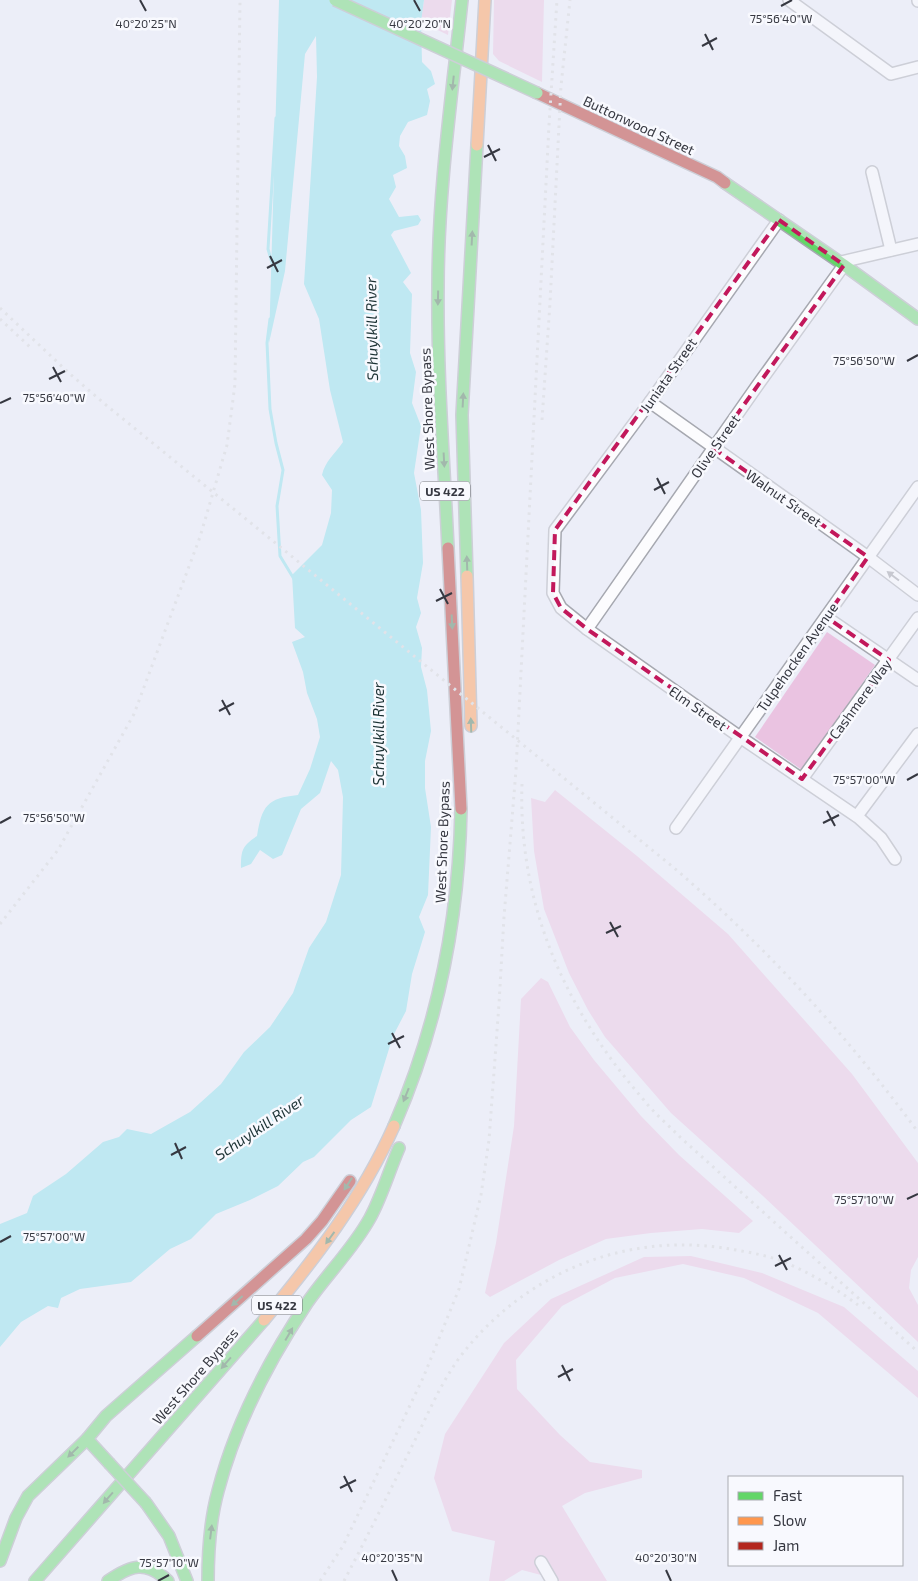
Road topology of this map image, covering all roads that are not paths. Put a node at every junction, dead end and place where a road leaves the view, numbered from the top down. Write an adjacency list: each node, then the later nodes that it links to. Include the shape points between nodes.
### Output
1 (335, 0): 7 (main road, Buttonwood Street, bridge, via 717,177)
2 (462, 0): 30 (main road, West Shore Bypass / US 422, one-way to 30, via 439,246 438,321 461,810 458,888)
3 (485, 0): 23 (main road, US 422, one-way to 3, via 462,416)
4 (789, 0): 5 (street, via 891,74)
5 (918, 67)
6 (872, 172): 9 (street)
7 (779, 220): 10 (main road, Buttonwood Street); 12 (street, Juniata Street)
8 (918, 244): 9 (street)
9 (891, 250): 10 (street)
10 (843, 264): 11 (main road, Buttonwood Street); 13 (street, Olive Street)
11 (915, 316)
12 (650, 402): 13 (street, Walnut Street); 15 (street, Juniata Street)
13 (713, 448): 16 (street, Walnut Street); 20 (street, Olive Street)
14 (918, 487): 16 (street, Tulpehocken Avenue)
15 (555, 530): 20 (street, Elm Street, via 553,593 561,608)
16 (868, 557): 17 (street, Walnut Street, one-way to 16); 18 (street, Tulpehocken Avenue)
17 (918, 595)
18 (826, 617): 21 (street); 25 (street, Tulpehocken Avenue)
19 (918, 618): 21 (street, Cashmere Way)
20 (586, 629): 25 (street, Elm Street)
21 (889, 660): 22 (street); 26 (street, Cashmere Way)
22 (918, 680)
23 (471, 733)
24 (918, 734): 27 (street)
25 (740, 738): 26 (street, Elm Street); 28 (street, Tulpehocken Avenue)
26 (802, 779): 27 (street, Elm Street)
27 (857, 816): 29 (street, Elm Street, via 881,838)
28 (676, 828)
29 (894, 859)
30 (444, 982): 31 (main road); 39 (main road, West Shore Bypass / US 422, one-way to 39, via 425,1047 393,1128 336,1230 275,1308)
31 (373, 1143)
32 (354, 1175): 34 (main road, one-way to 34, via 306,1239 106,1416)
33 (284, 1317): 43 (main road, US 422, one-way to 33, via 211,1531 218,1491 248,1411 308,1303 370,1218 400,1143 376,1191 338,1249)
34 (87, 1439): 37 (main road, one-way to 37, via 28,1496); 42 (main road, bridge, via 146,1503 169,1536)
35 (144, 1478): 36 (main road)
36 (125, 1500)
37 (0, 1561)
38 (541, 1562): 44 (street)
39 (35, 1581)
40 (108, 1581): 41 (main road, via 137,1566 155,1570)
41 (168, 1581)
42 (187, 1581)
43 (208, 1581)
44 (552, 1581)

